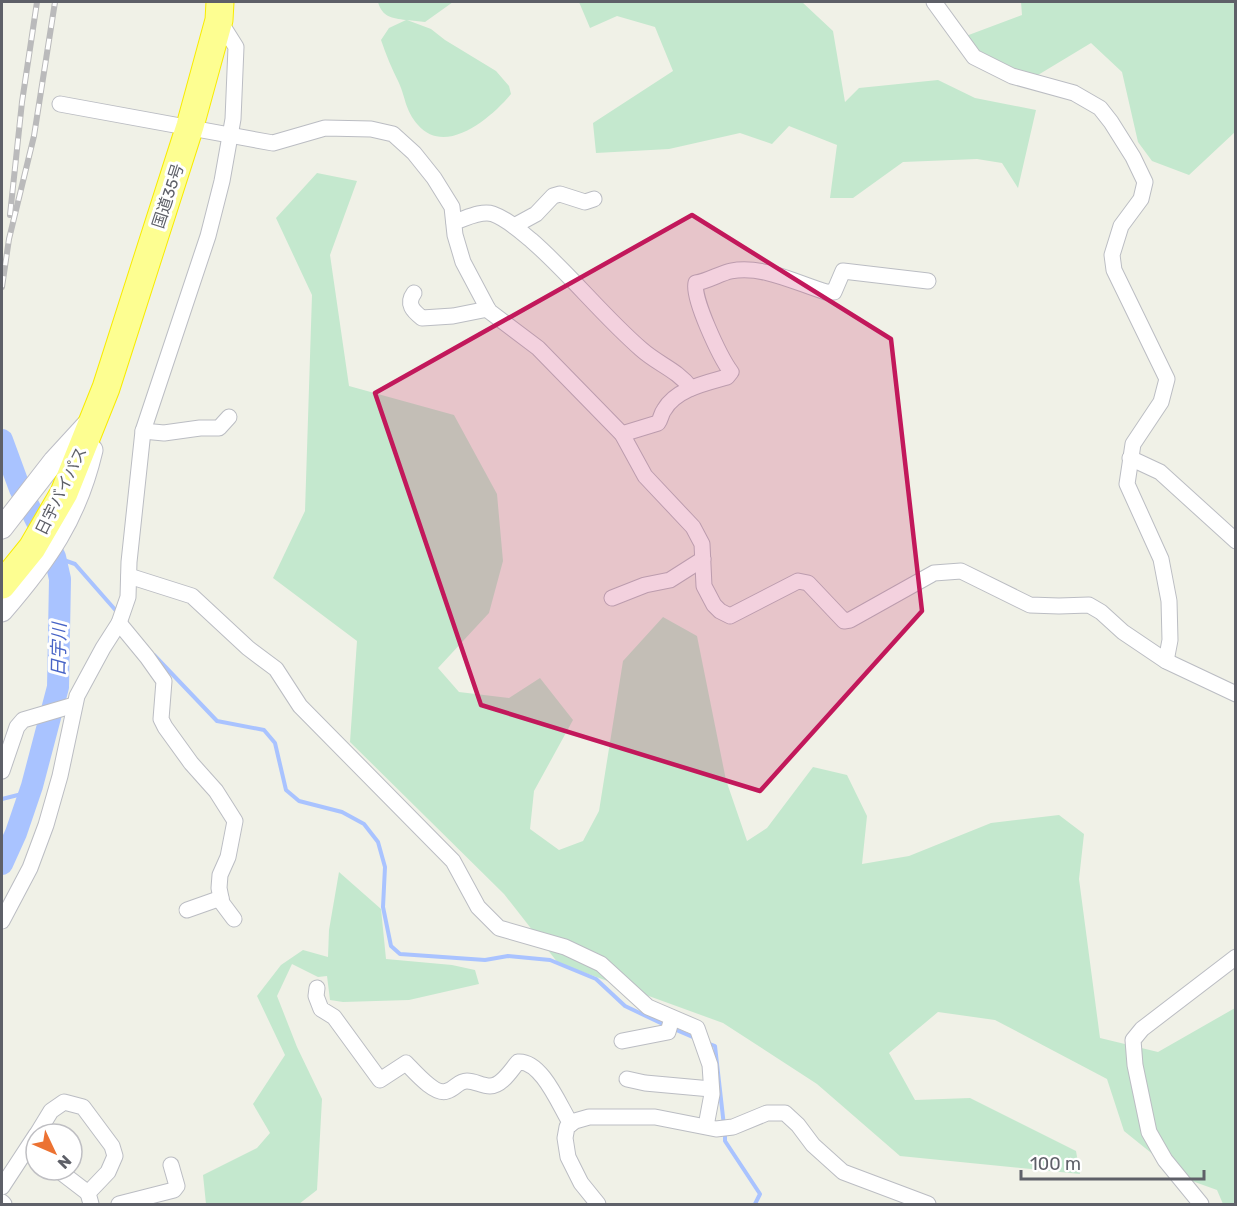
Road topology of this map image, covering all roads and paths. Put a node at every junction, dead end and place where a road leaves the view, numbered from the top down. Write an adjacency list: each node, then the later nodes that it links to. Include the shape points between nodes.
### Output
1 (934, 2): 18 (street, via 974,57 1012,76 1074,93 1100,108 1134,157 1145,182 1141,199 1121,226 1112,255 1114,270 1167,379 1161,402 1133,444)
2 (219, 7): 4 (highway, 国道35号); 5 (street, via 236,46)
3 (60, 104): 4 (street)
4 (190, 126): 5 (street); 12 (highway, 国道35号)
5 (230, 135): 7 (street, via 273,142 326,128 371,129 393,134 434,178 452,207); 16 (street, via 208,236)
6 (594, 199): 8 (street, via 585,202 560,194 553,196 536,214)
7 (454, 222): 8 (street, via 485,213); 11 (street, via 463,262)
8 (513, 226): 13 (street, via 642,349 681,375)
9 (928, 281): 13 (street, via 843,271 834,292 826,292 751,270 729,272 696,283 694,291 709,331 731,372)
10 (414, 293): 11 (street, via 410,305 422,318)
11 (488, 309): 17 (street, via 538,348)
12 (106, 388): 14 (highway, 日宇バイパス); 19 (street)
13 (691, 388): 17 (street, via 672,400 658,423)
14 (96, 415): 19 (highway, 日宇バイパス); 20 (street)
15 (229, 417): 16 (street, via 219,428 164,434)
16 (143, 431): 23 (street)
17 (622, 434): 22 (street, via 645,476 693,527 702,544)
18 (1130, 458): 21 (street, via 1160,472); 27 (street, via 1127,484 1161,559 1169,601)
19 (74, 486): 25 (highway, 日宇バイパス, via 32,548)
20 (5, 523)
21 (1236, 541)
22 (703, 559): 24 (street, via 670,580); 27 (street, via 704,586 714,605 730,616 798,581 808,583 844,621 850,621 934,573 961,571 1030,605 1089,604)
23 (129, 576): 26 (street); 37 (street, via 192,596 276,669 300,706 453,861 478,907 499,928 565,947 601,964)
24 (612, 598)
25 (4, 600)
26 (121, 619): 29 (street); 31 (street, via 164,681 161,719 165,727 235,821 220,875)
27 (1166, 661): 28 (street)
28 (1236, 694)
29 (72, 706): 30 (street, via 23,720); 34 (street, via 60,776 46,825 30,868)
30 (2, 771)
31 (221, 898): 32 (street); 33 (street)
32 (187, 910)
33 (234, 919)
34 (2, 921)
35 (1236, 957): 52 (street, via 1133,1040 1149,1132 1165,1160)
36 (317, 988): 42 (street, via 321,1009 334,1017 380,1080 406,1063 434,1089 447,1092 459,1082 491,1086 499,1083 518,1062 525,1062 544,1079)
37 (670, 1023): 38 (street); 40 (street, via 697,1028 710,1065)
38 (622, 1041)
39 (627, 1079): 40 (street)
40 (711, 1089): 43 (street)
41 (45, 1122): 48 (street, via 64,1101 83,1107 112,1146 115,1156)
42 (571, 1124): 43 (street, via 589,1117 655,1117); 50 (street, via 565,1138 567,1157)
43 (711, 1128): 51 (street, via 733,1127 767,1113 785,1113 843,1172)
44 (24, 1156): 47 (street)
45 (171, 1165): 49 (street, via 177,1186 174,1190)
46 (71, 1182): 48 (street)
47 (2, 1187)
48 (89, 1199)
49 (119, 1204)
50 (598, 1204)
51 (928, 1204)
52 (1201, 1204)

